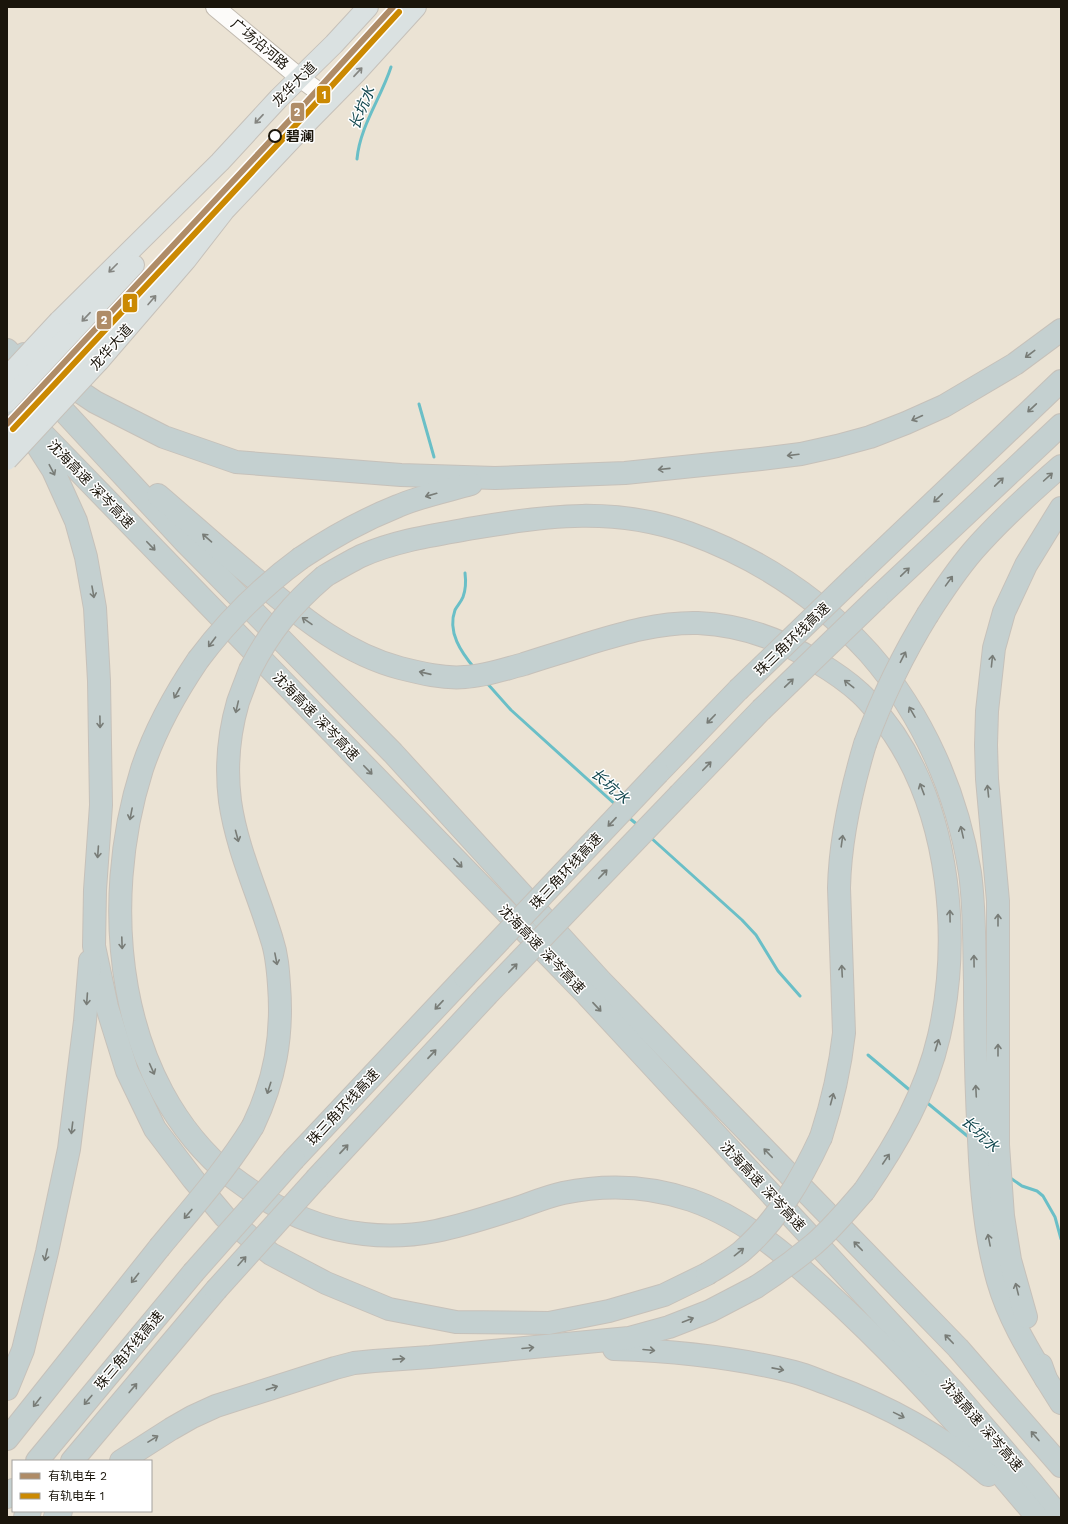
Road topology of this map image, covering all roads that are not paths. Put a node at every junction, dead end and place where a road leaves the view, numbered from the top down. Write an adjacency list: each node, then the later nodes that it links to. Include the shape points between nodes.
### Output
1 (215, 7): 5 (street, 广场沿河路)
2 (230, 7): 5 (street, 广场沿河路)
3 (368, 7): 5 (main road, 龙华大道)
4 (416, 7): 6 (main road, 龙华大道, one-way to 4)
5 (303, 75): 6 (street, 广场沿河路); 7 (main road, 龙华大道, one-way to 7, via 220,162 177,219)
6 (330, 100): 11 (main road, 龙华大道, one-way to 6, via 178,252 224,211)
7 (65, 327): 12 (main road, 龙华大道, bridge); 15 (main road, 龙华大道, bridge)
8 (1061, 330): 21 (highway, one-way to 21, via 1015,364 944,406 870,437 837,446 800,454 625,473)
9 (7, 341): 21 (highway, via 95,402 164,437 236,462 401,475)
10 (7, 350): 16 (highway, 沈海高速 深岑高速)
11 (94, 355): 18 (main road, 龙华大道, bridge); 19 (main road, 龙华大道, bridge)
12 (7, 377)
13 (1061, 382): 29 (highway, 珠三角环线高速, one-way to 29, bridge, via 738,690 658,773 294,1159 193,1273)
14 (7, 397): 34 (highway, 沈海高速 深岑高速, one-way to 34, via 587,995 955,1393)
15 (7, 402): 23 (highway, one-way to 23, via 24,423 53,470 76,521 86,557 95,608 99,682 101,805)
16 (75, 423): 24 (highway, one-way to 16, bridge, via 628,1338 669,1327 710,1311 756,1287 815,1244 864,1191 889,1155 925,1082 939,1039 950,956 950,909 943,860 930,811 915,772 881,716 861,694 832,671 800,651 734,627 697,623 668,624 640,629 492,673 463,677 434,675 397,667 363,655 302,617); 32 (highway, 沈海高速 深岑高速, one-way to 16, via 958,1348 606,985 393,753 185,542)
17 (1061, 425): 30 (highway, 珠三角环线高速, one-way to 17, bridge, via 216,1290 486,996 761,710)
18 (7, 436)
19 (7, 460)
20 (1061, 466): 23 (highway, one-way to 20, bridge, via 94,946 107,1007 130,1078 155,1129 193,1179 225,1217 271,1254 326,1283 389,1309 456,1322 549,1323 609,1310 664,1294 707,1274 740,1252 766,1227 788,1199 806,1169 821,1137 842,1052 844,1033 840,864 847,814 865,744 892,677 948,582 994,528)
21 (496, 478): 33 (highway, one-way to 33, bridge, via 399,505 341,532 277,575 215,637 180,686 164,715 143,768 134,800 126,837 121,892 126,989 138,1034 166,1098 180,1123 203,1150 223,1169 269,1203 319,1224 360,1234 426,1234 481,1220 560,1194 609,1187 664,1192 721,1211 745,1225 797,1266 890,1351 996,1468)
22 (1061, 508): 25 (highway, one-way to 22, via 1020,1300 1003,1216 998,1146 998,901 986,745 994,648 1004,612 1026,565)
23 (95, 890): 26 (highway, one-way to 26, via 85,1021 69,1149 23,1350)
24 (554, 1346): 31 (highway, one-way to 24, via 171,1429 216,1406 335,1368 374,1361); 33 (highway, one-way to 33, via 648,1350 732,1360 802,1375 855,1394 938,1437 972,1461)
25 (1046, 1379): 27 (highway); 28 (highway, one-way to 28, bridge, via 1013,1320 999,1284 988,1239 978,1130 971,877 954,803 937,759 911,709 882,669 853,636 819,605 780,577 744,556 711,541 648,521 602,515 576,515 516,520 430,535 363,555 325,576 306,591 289,609 261,648 238,703 230,740 229,767 230,800 238,840 273,942 278,969 281,1021 279,1041 263,1105 224,1169)
26 (7, 1389)
27 (1061, 1403)
28 (7, 1439)
29 (38, 1460)
30 (73, 1460)
31 (123, 1460)
32 (1061, 1466)
33 (1036, 1517)
34 (1060, 1517)

